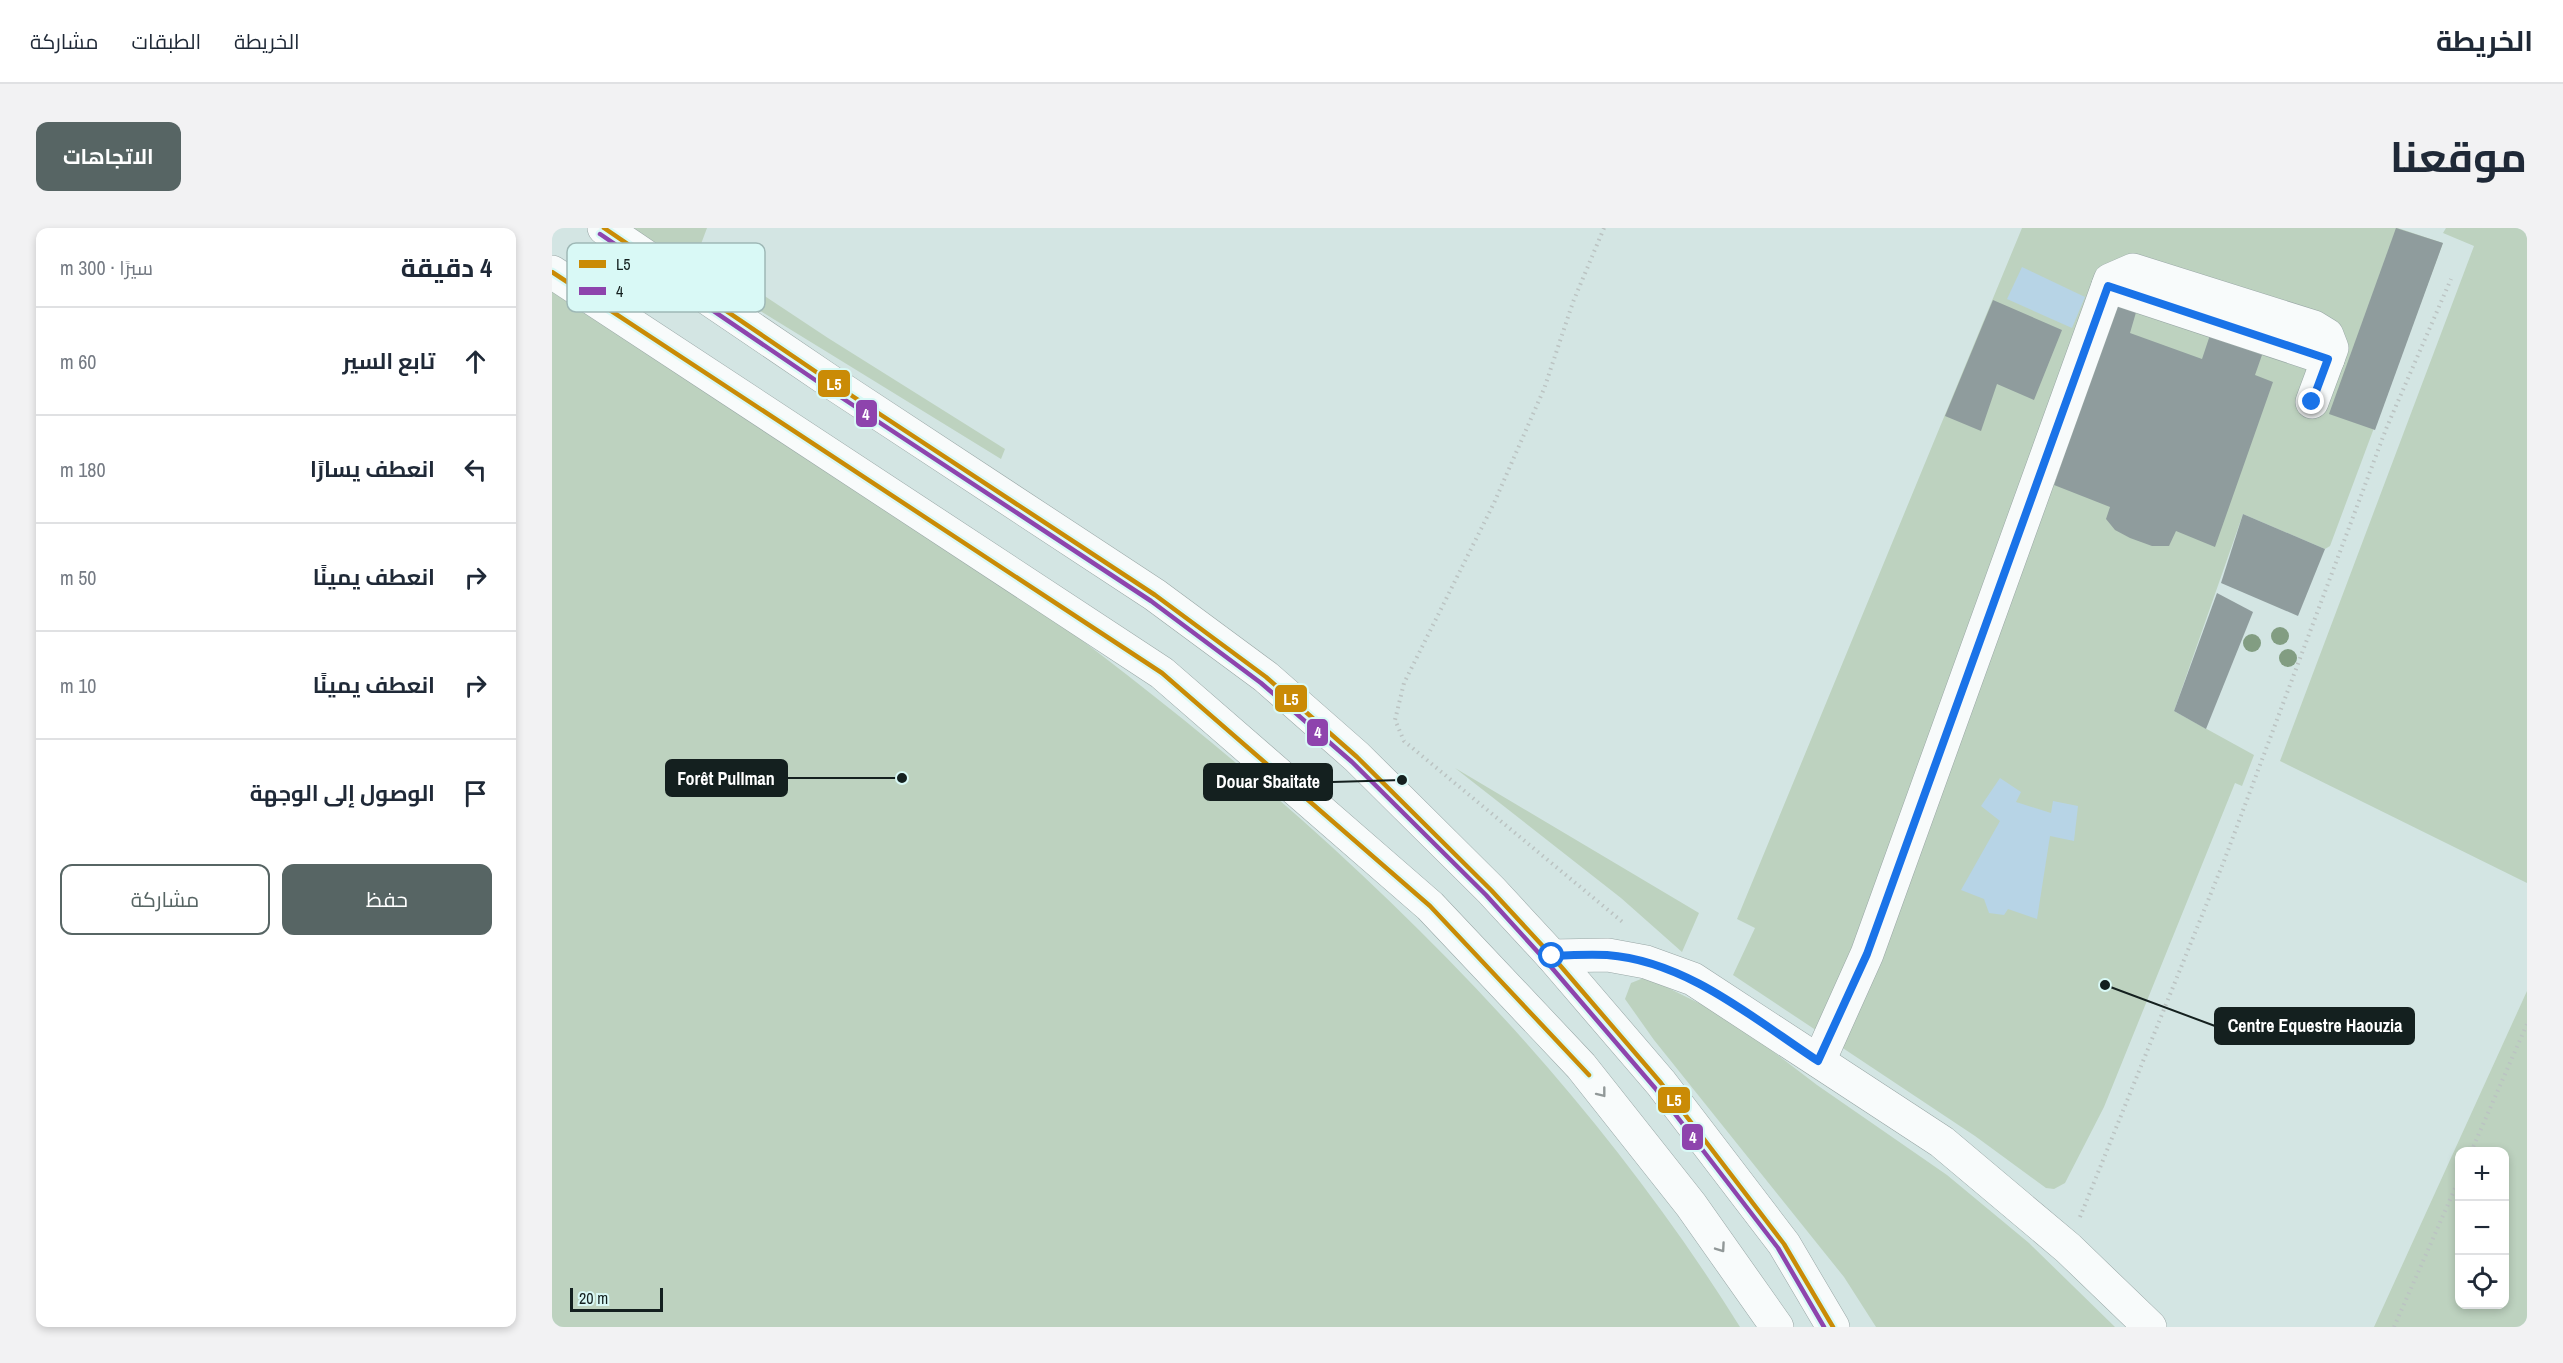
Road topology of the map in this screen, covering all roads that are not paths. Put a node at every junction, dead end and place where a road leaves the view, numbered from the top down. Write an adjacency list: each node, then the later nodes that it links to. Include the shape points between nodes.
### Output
1 (604, 228): 2 (main road)
2 (626, 243)
3 (552, 272): 4 (main road, one-way to 4)
4 (567, 282)
5 (613, 312): 10 (main road, one-way to 10, via 1162,673 1430,906 1581,1066 1691,1205)
6 (728, 312): 8 (main road, via 1155,595 1266,677 1356,757)
7 (2312, 402): 9 (main road, via 2332,348 2327,335 2314,327 2133,270 2110,280 1867,954)
8 (1552, 956): 9 (main road, via 1608,955 1646,962 1693,979); 11 (main road, via 1661,1083 1784,1244)
9 (1818, 1061): 12 (main road, via 1942,1143 2068,1248)
10 (1777, 1327)
11 (1833, 1327)
12 (2150, 1327)

